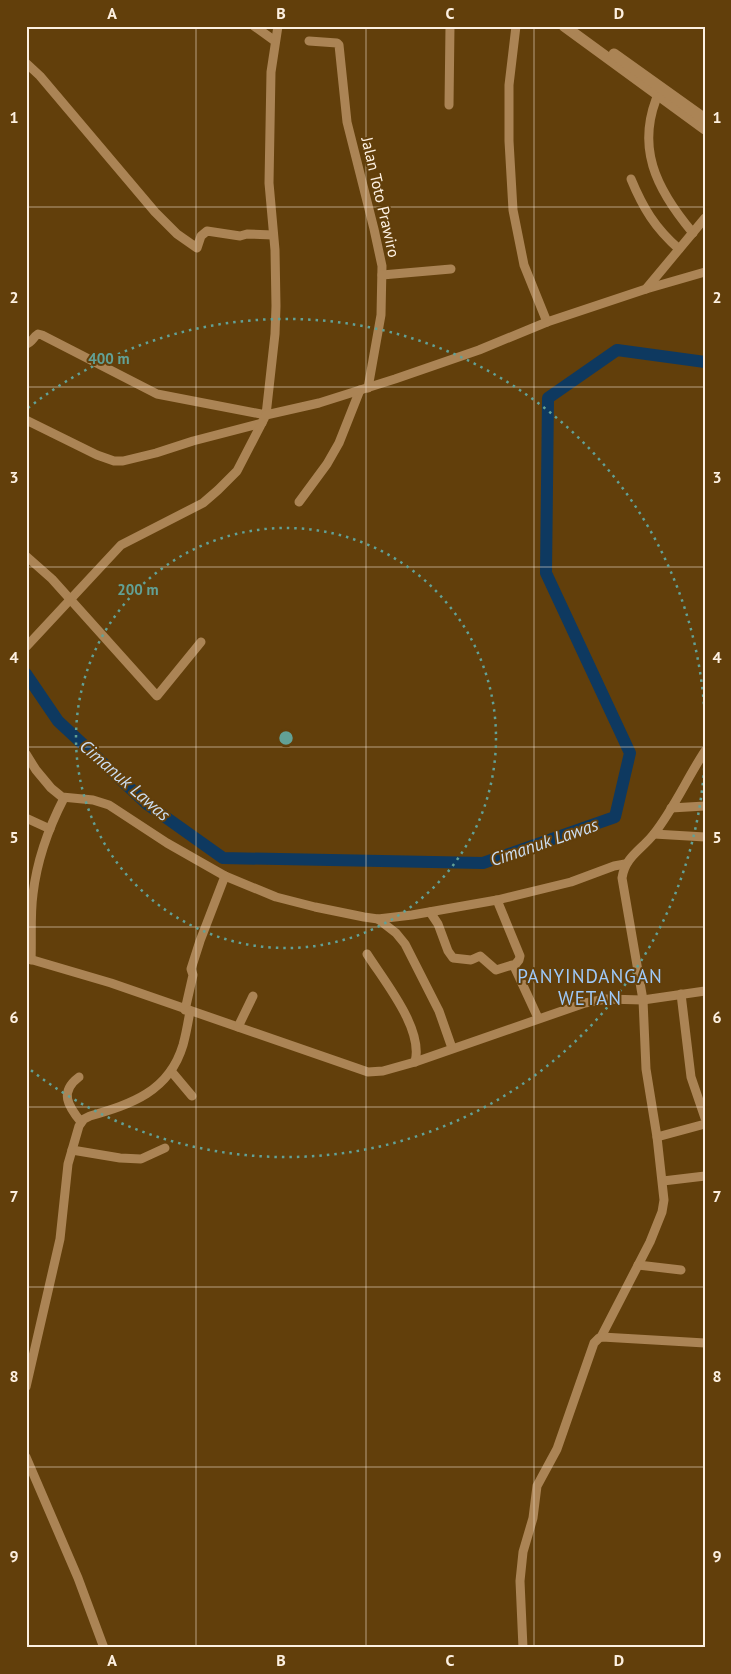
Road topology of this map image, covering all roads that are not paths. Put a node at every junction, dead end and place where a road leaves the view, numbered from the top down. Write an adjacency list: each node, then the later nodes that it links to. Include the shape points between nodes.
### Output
1 (254, 26): 7 (street)
2 (278, 26): 7 (street)
3 (450, 26): 11 (street)
4 (516, 26): 22 (street, via 509,86 513,210 524,264)
5 (564, 26): 6 (main road)
6 (581, 33): 10 (main road)
7 (275, 41): 16 (street, via 271,72 269,176)
8 (309, 41): 20 (street, Jalan Toto Prawiro, via 339,45 348,122)
9 (26, 63): 16 (street, via 155,212 197,248 201,236 207,231 240,236)
10 (657, 96): 12 (main road); 15 (street, via 648,132 650,160 669,201)
11 (449, 105)
12 (704, 125)
13 (631, 179): 17 (street, via 655,225)
14 (705, 218): 15 (street)
15 (693, 233): 17 (street)
16 (273, 235): 25 (street, via 275,334)
17 (679, 249): 21 (street)
18 (451, 269): 20 (street)
19 (705, 272): 21 (street)
20 (382, 275): 24 (street, Jalan Toto Prawiro, via 381,315)
21 (646, 289): 22 (street)
22 (547, 322): 24 (street, via 479,350)
23 (26, 344): 25 (street, via 34,336 42,335 157,394)
24 (364, 389): 25 (street); 27 (street, Jalan Toto Prawiro, via 327,464)
25 (264, 419): 26 (street, via 124,461 114,461 90,452); 29 (street, via 237,470 218,490 203,503 121,545)
26 (26, 420)
27 (299, 502)
28 (26, 556): 29 (street, via 52,578)
29 (70, 600): 30 (street, via 157,696); 31 (street)
30 (201, 642)
31 (26, 647)
32 (705, 751): 36 (street)
33 (26, 754): 34 (street, via 51,788)
34 (64, 798): 38 (street); 42 (street, via 89,799 110,805)
35 (705, 806): 36 (street)
36 (671, 808): 39 (street)
37 (26, 818): 38 (street)
38 (50, 829): 47 (street, via 33,891)
39 (654, 834): 40 (street); 41 (street)
40 (705, 837)
41 (625, 864): 43 (street, via 571,882); 52 (street, via 622,888)
42 (225, 876): 45 (street, via 276,897); 53 (street, via 191,969)
43 (498, 900): 44 (street); 48 (street, via 520,956)
44 (430, 912): 45 (street); 48 (street, via 453,958 470,960 480,956 496,970)
45 (378, 919): 56 (street, via 399,936 409,950 439,1011)
46 (367, 954): 57 (street, via 411,1025 417,1049)
47 (28, 959): 53 (street, via 111,983)
48 (514, 966): 54 (street)
49 (705, 991): 50 (street)
50 (681, 994): 52 (street); 61 (street, via 691,1077)
51 (253, 996): 55 (street)
52 (643, 1000): 54 (street, via 597,1000); 64 (street, via 646,1069)
53 (188, 1011): 55 (street); 58 (street, via 183,1046)
54 (538, 1018): 56 (street)
55 (238, 1028): 57 (street, via 364,1072 383,1071)
56 (452, 1048): 57 (street)
57 (415, 1062)
58 (172, 1071): 60 (street); 62 (street, via 160,1084 133,1102)
59 (79, 1077): 62 (street, via 71,1084 67,1095)
60 (192, 1096)
61 (705, 1118)
62 (80, 1122): 66 (street)
63 (705, 1124): 64 (street)
64 (658, 1137): 68 (street)
65 (165, 1148): 66 (street, via 141,1159)
66 (72, 1150): 73 (street, via 60,1239)
67 (705, 1176): 68 (street)
68 (663, 1181): 69 (street, via 662,1212)
69 (638, 1265): 70 (street); 71 (street)
70 (681, 1270)
71 (601, 1337): 72 (street); 76 (street, via 592,1348 557,1448 537,1486 520,1580)
72 (705, 1343)
73 (26, 1387)
74 (26, 1457): 75 (street)
75 (104, 1648)
76 (523, 1648)

